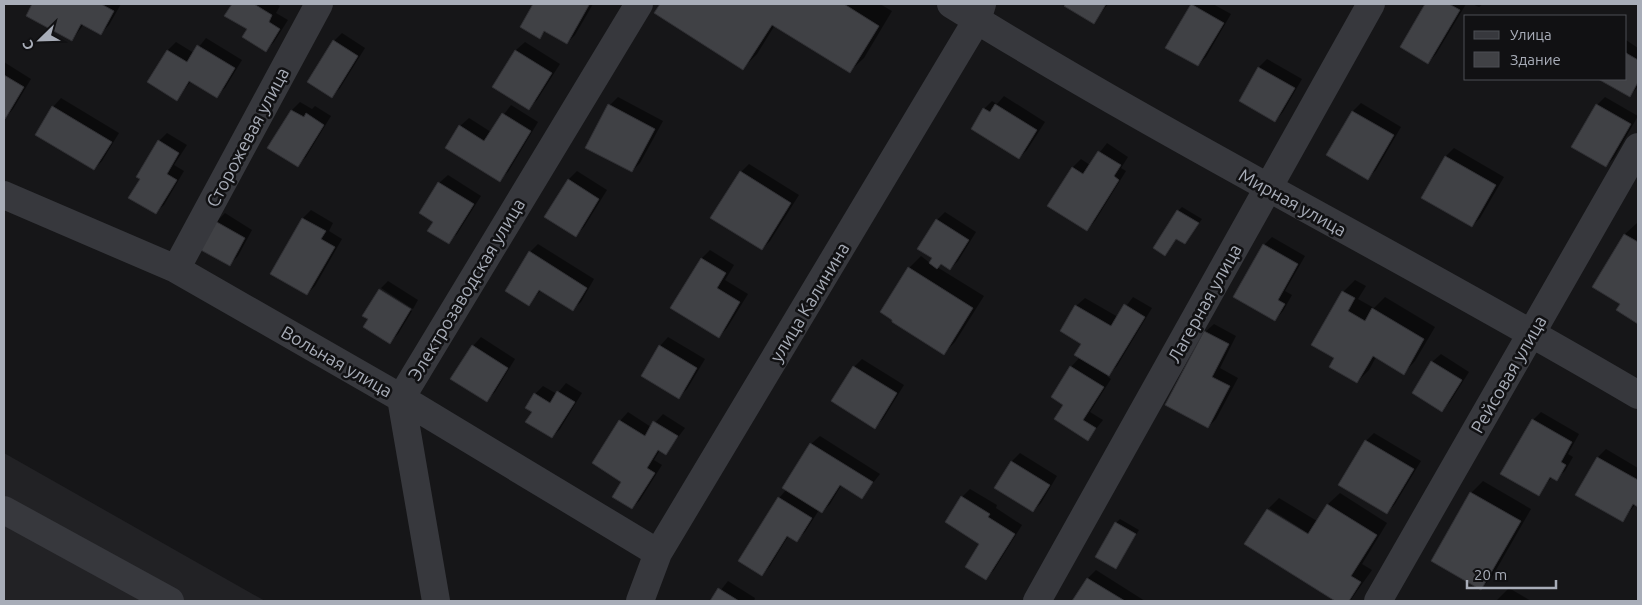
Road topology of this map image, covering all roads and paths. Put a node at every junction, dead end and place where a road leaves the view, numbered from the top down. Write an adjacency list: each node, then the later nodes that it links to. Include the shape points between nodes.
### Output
1 (319, 4): 9 (street, Сторожевая улица)
2 (639, 4): 12 (street, Электрозаводская улица)
3 (951, 4): 5 (street, Мирная улица)
4 (1370, 4): 7 (street, Лагерная улица)
5 (980, 12): 7 (street, Мирная улица); 14 (street, улица Калинина)
6 (1638, 148): 10 (street, Рейсовая улица)
7 (1268, 188): 10 (street, Мирная улица); 18 (street, Лагерная улица)
8 (4, 195): 9 (street, Вольная улица)
9 (176, 269): 12 (street, Вольная улица)
10 (1532, 332): 11 (street, Мирная улица); 19 (street, Рейсовая улица)
11 (1638, 395)
12 (401, 398): 14 (street, Вольная улица); 16 (street, Электрозаводская улица)
13 (4, 510): 15 (street)
14 (658, 553): 17 (street, улица Калинина)
15 (170, 601)
16 (436, 601)
17 (640, 601)
18 (1037, 601)
19 (1378, 601)

